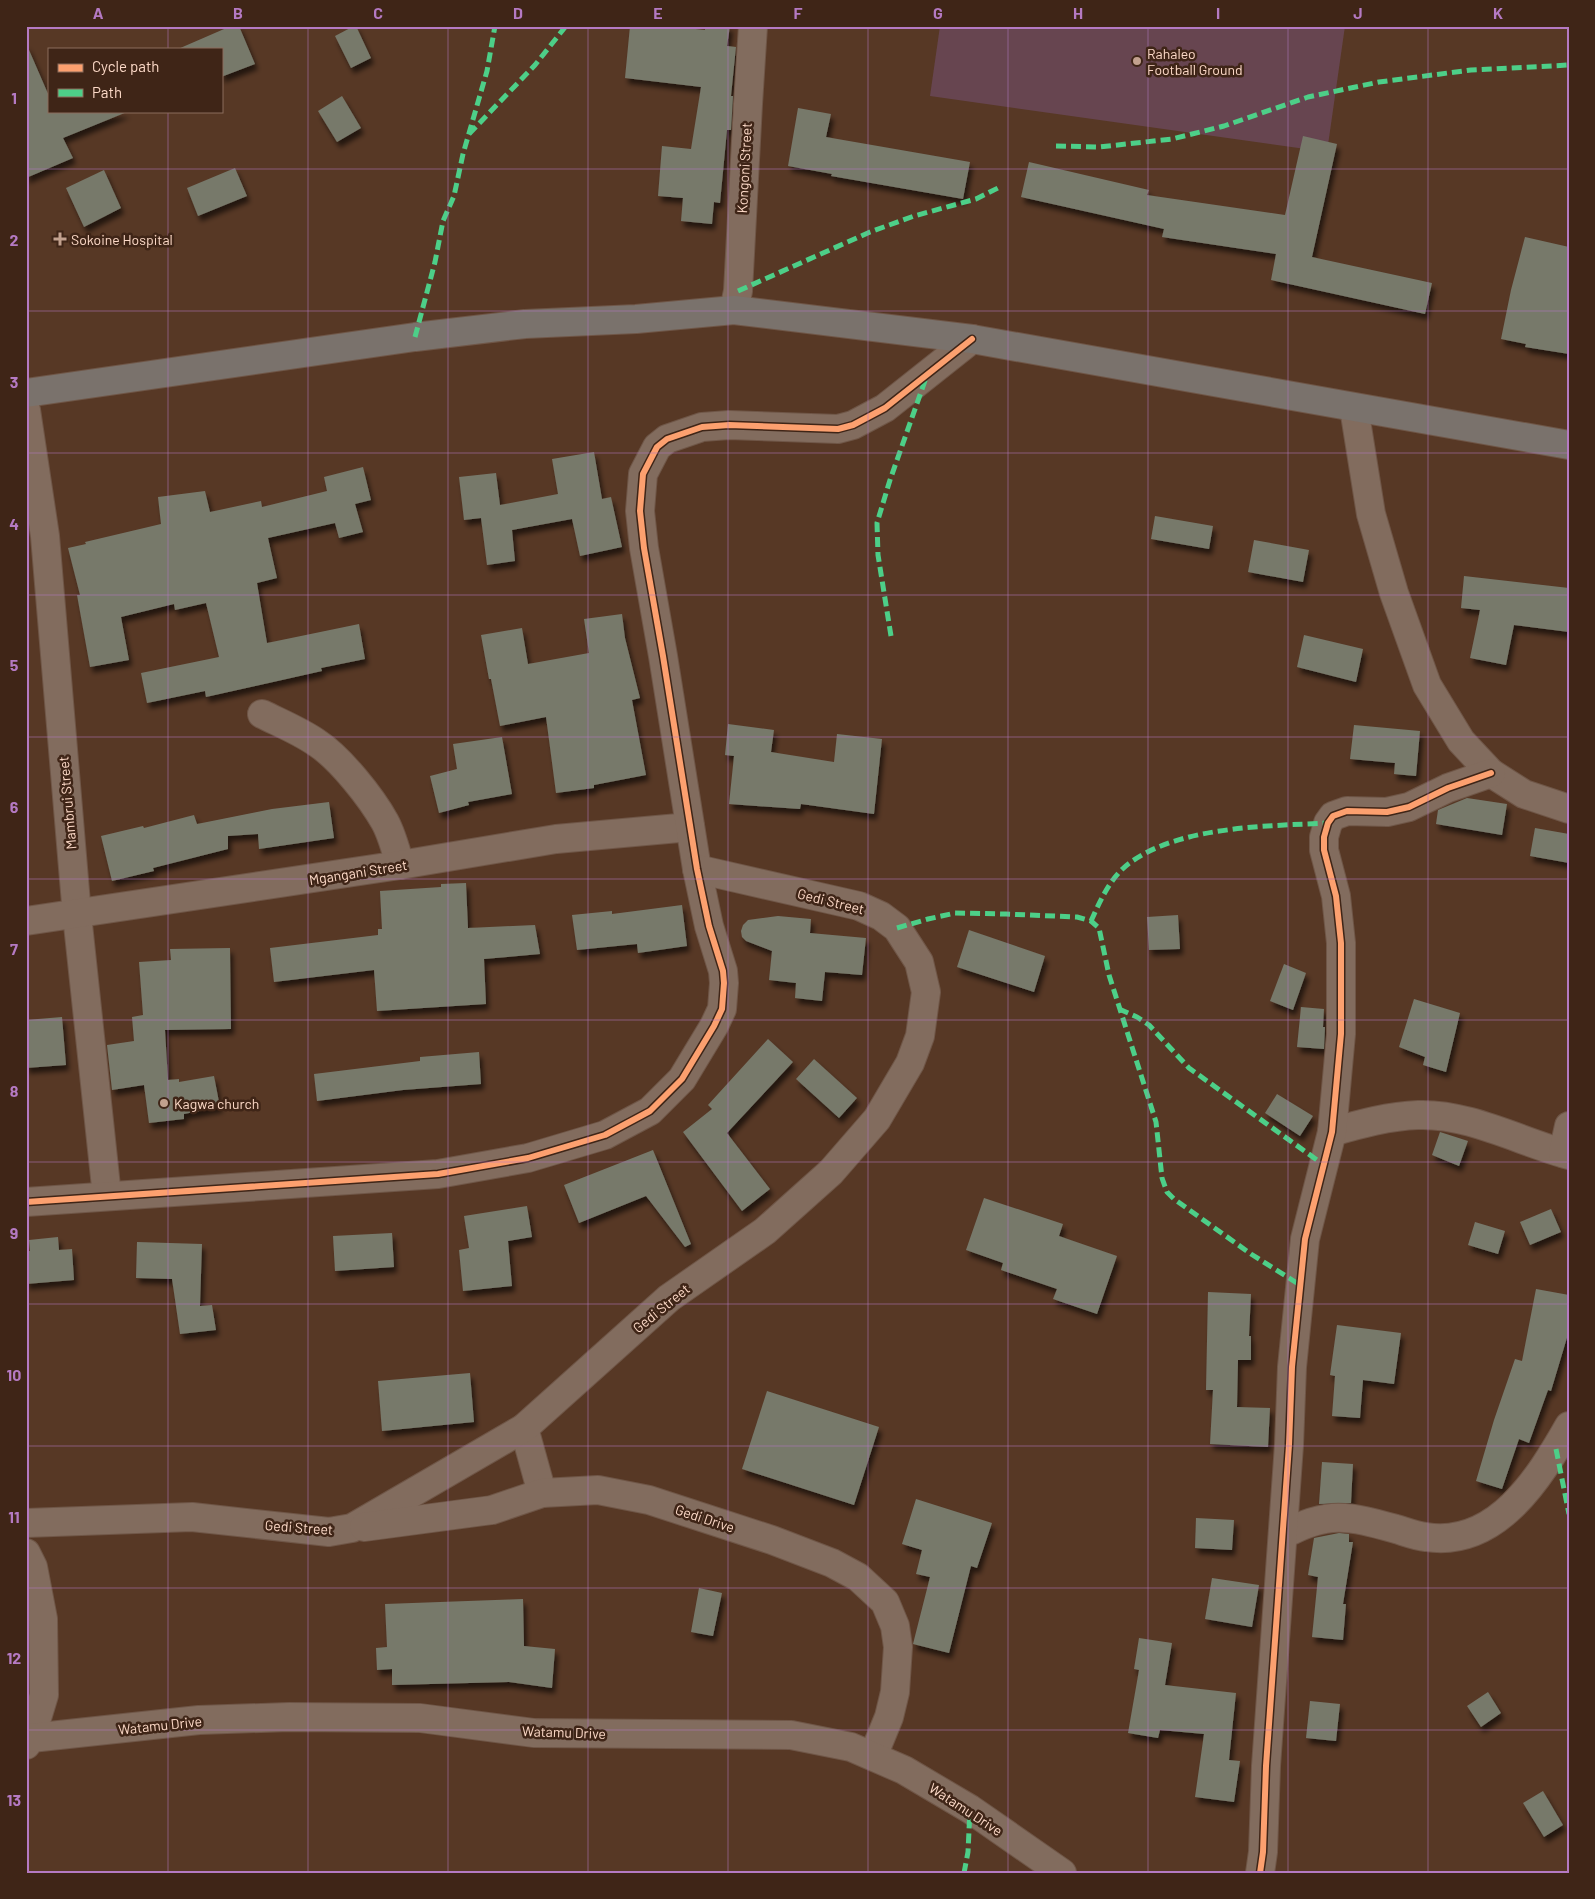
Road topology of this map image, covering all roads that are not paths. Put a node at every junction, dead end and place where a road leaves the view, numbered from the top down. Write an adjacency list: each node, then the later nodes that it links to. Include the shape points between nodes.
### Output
1 (754, 26): 2 (street, Kongoni Street, via 738,291)
2 (734, 310): 3 (highway); 4 (highway, via 525,324)
3 (972, 339): 5 (highway); 11 (street, via 894,402 854,425 838,429 702,427 667,438 649,460 643,474 640,511 644,548)
4 (26, 393)
5 (1354, 408): 7 (highway); 9 (street, via 1371,514 1394,593 1427,685 1462,741)
6 (26, 410): 14 (street, Mambrui Street, via 45,536)
7 (1569, 445)
8 (262, 714): 12 (street, via 317,742 334,756 384,821)
9 (1491, 773): 10 (street, via 1524,794); 17 (street, via 1409,807 1387,812 1347,811 1334,816 1328,823 1324,850 1336,896 1341,943 1341,1034)
10 (1569, 809)
11 (690, 827): 12 (street, Mgangani Street, via 556,839); 13 (street)
12 (400, 865): 14 (street, Mgangani Street)
13 (696, 869): 19 (street, via 723,971 722,1009 682,1079 650,1111 605,1135 528,1158 438,1174); 22 (street, Gedi Street, via 859,906 892,924 920,962 926,992 920,1036 910,1063 877,1118 831,1172 765,1231 670,1298)
14 (77, 915): 15 (street, Mgangani Street); 19 (street, Mambrui Street)
15 (26, 921)
16 (1569, 1126): 18 (street)
17 (1332, 1132): 18 (street, via 1377,1120 1419,1115 1473,1123); 26 (street, via 1302,1267 1292,1367)
18 (1566, 1154)
19 (107, 1196): 20 (street)
20 (26, 1202)
21 (1569, 1426): 26 (street, via 1530,1487 1487,1527 1461,1536 1426,1538 1335,1516 1301,1525)
22 (524, 1428): 23 (street); 25 (street, Gedi Street)
23 (542, 1493): 25 (street, Gedi Drive, via 492,1510); 29 (street, Gedi Drive, via 598,1490 649,1500 772,1540 832,1563 858,1577 885,1602 895,1626 898,1647 891,1709)
24 (26, 1524): 25 (street, Gedi Street, via 192,1517 329,1532)
25 (352, 1528)
26 (1284, 1535): 31 (street)
27 (26, 1553): 28 (street, via 34,1567 43,1619 44,1695)
28 (29, 1741): 29 (street, Watamu Drive, via 199,1720 289,1716 420,1718 534,1733 791,1735 851,1747)
29 (873, 1756): 30 (street, Watamu Drive, via 904,1770 970,1809)
30 (1062, 1873)
31 (1260, 1873)

